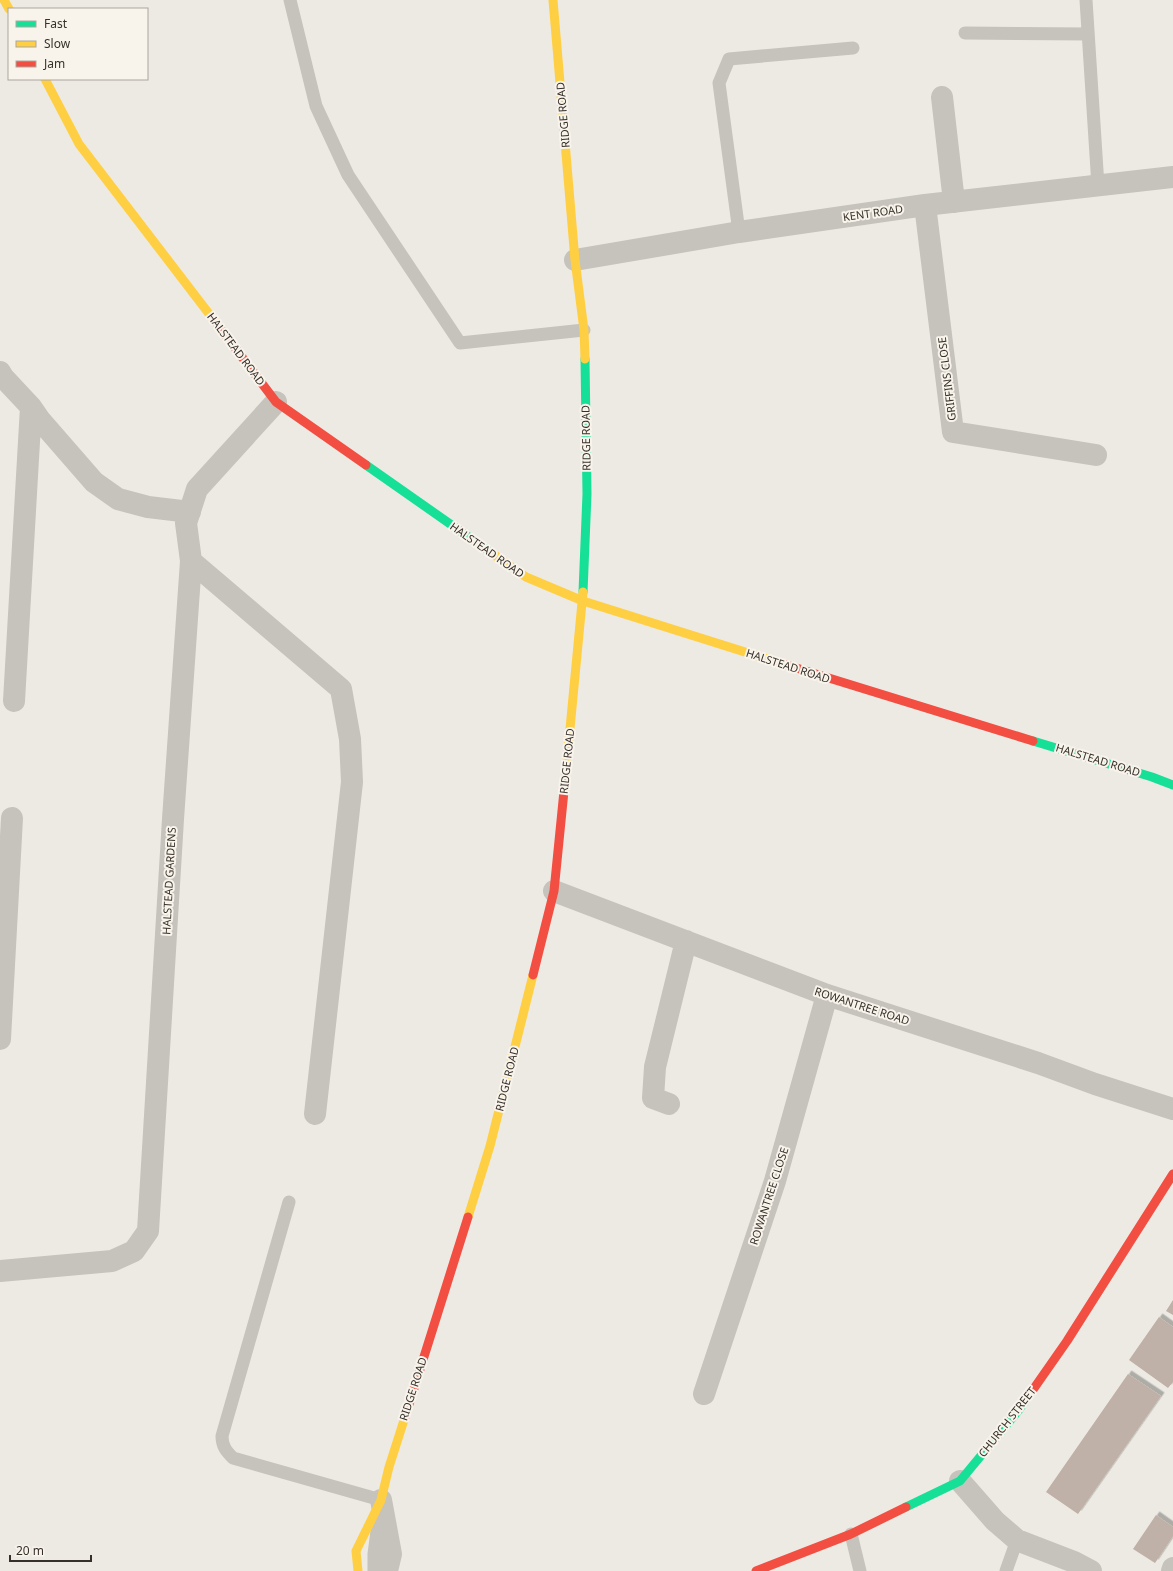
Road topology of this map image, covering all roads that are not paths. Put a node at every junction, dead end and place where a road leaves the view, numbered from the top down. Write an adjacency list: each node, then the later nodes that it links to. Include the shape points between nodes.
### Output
1 (290, 0): 15 (lane, via 316,106 348,175 460,343)
2 (553, 0): 14 (street, RIDGE ROAD)
3 (1086, 0): 5 (lane)
4 (965, 33): 5 (lane)
5 (1088, 34): 10 (lane)
6 (853, 48): 13 (lane, via 728,60 719,83)
7 (46, 80): 17 (street, HALSTEAD ROAD, via 79,144)
8 (942, 97): 11 (street)
9 (1173, 178): 10 (street, KENT ROAD)
10 (1098, 186): 11 (street, KENT ROAD)
11 (954, 202): 12 (street, KENT ROAD)
12 (925, 206): 13 (street, KENT ROAD); 19 (street, GRIFFINS CLOSE, via 953,432)
13 (739, 232): 14 (street, KENT ROAD)
14 (575, 260): 15 (street, RIDGE ROAD)
15 (584, 330): 22 (street, RIDGE ROAD, via 587,494)
16 (0, 372): 18 (street)
17 (276, 402): 20 (street, HALSTEAD GARDENS, via 197,489); 22 (street, HALSTEAD ROAD, via 526,577)
18 (31, 407): 20 (street, via 94,482 118,499 148,507); 23 (street)
19 (1096, 455)
20 (190, 512): 21 (street, HALSTEAD GARDENS, via 186,523)
21 (190, 561): 32 (street, via 341,689 350,739 352,782); 35 (street, HALSTEAD GARDENS, via 148,1231 134,1251 112,1261)
22 (583, 601): 24 (street, HALSTEAD ROAD); 26 (street, RIDGE ROAD)
23 (14, 701)
24 (1173, 785)
25 (12, 818): 29 (street)
26 (554, 891): 27 (street, ROWANTREE ROAD); 38 (street, RIDGE ROAD, via 490,1146 388,1467)
27 (686, 941): 28 (street, ROWANTREE ROAD); 30 (street, via 655,1067 653,1098)
28 (828, 995): 31 (street, ROWANTREE ROAD); 36 (street, ROWANTREE CLOSE, via 775,1181)
29 (0, 1039)
30 (669, 1104)
31 (1173, 1109)
32 (315, 1114)
33 (1173, 1174): 37 (street, CHURCH STREET, via 1067,1341 1018,1411)
34 (289, 1202): 38 (lane, via 222,1442 225,1451 233,1458)
35 (0, 1271)
36 (704, 1394)
37 (960, 1481): 39 (street, CHURCH STREET); 40 (street, via 995,1521)
38 (381, 1500): 41 (street, RIDGE ROAD, via 356,1551); 42 (lane); 43 (street, RIDGE ROAD, via 391,1554)
39 (851, 1534): 44 (street, CHURCH STREET); 45 (lane)
40 (1017, 1540): 46 (lane); 47 (street)
41 (358, 1571)
42 (374, 1571)
43 (388, 1571)
44 (756, 1571)
45 (860, 1571)
46 (1006, 1571)
47 (1091, 1571)

